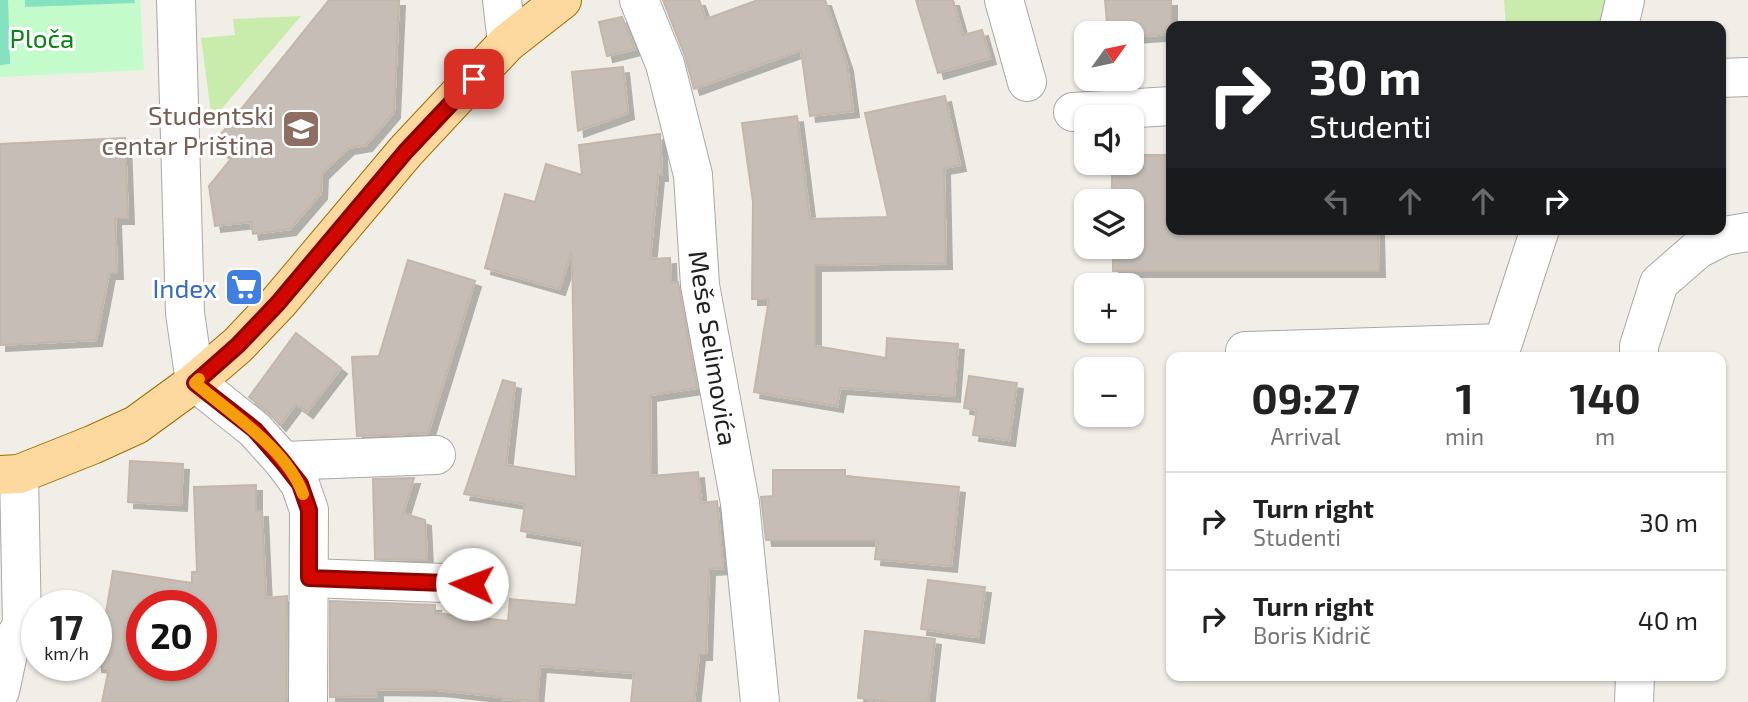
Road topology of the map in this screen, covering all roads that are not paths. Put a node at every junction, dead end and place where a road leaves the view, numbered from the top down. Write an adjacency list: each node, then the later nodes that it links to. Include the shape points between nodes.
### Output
1 (176, 0): 18 (street, via 185,313)
2 (502, 0): 8 (street)
3 (562, 0): 8 (main road)
4 (639, 0): 28 (street, Meše Selimovića, via 665,64 693,175 700,285 740,503)
5 (1004, 0): 11 (street)
6 (1625, 0): 7 (street)
7 (1620, 21)
8 (507, 43): 18 (main road, via 406,151 262,320)
9 (1748, 77): 10 (street)
10 (1726, 78)
11 (1027, 82)
12 (1166, 106): 13 (street)
13 (1073, 111)
14 (1748, 232): 17 (street, via 1724,236 1698,249 1659,283)
15 (1539, 235): 16 (street, via 1503,343)
16 (1245, 351)
17 (1639, 352)
18 (195, 383): 20 (street, via 255,430); 21 (main road, via 136,425)
19 (436, 455): 20 (street)
20 (282, 461): 22 (street, via 300,484 309,510)
21 (10, 475): 24 (street, via 22,626)
22 (309, 578): 23 (street); 27 (street)
23 (472, 584)
24 (5, 647): 26 (street)
25 (1635, 681): 29 (street)
26 (0, 691)
27 (308, 702)
28 (760, 702)
29 (1634, 702)

